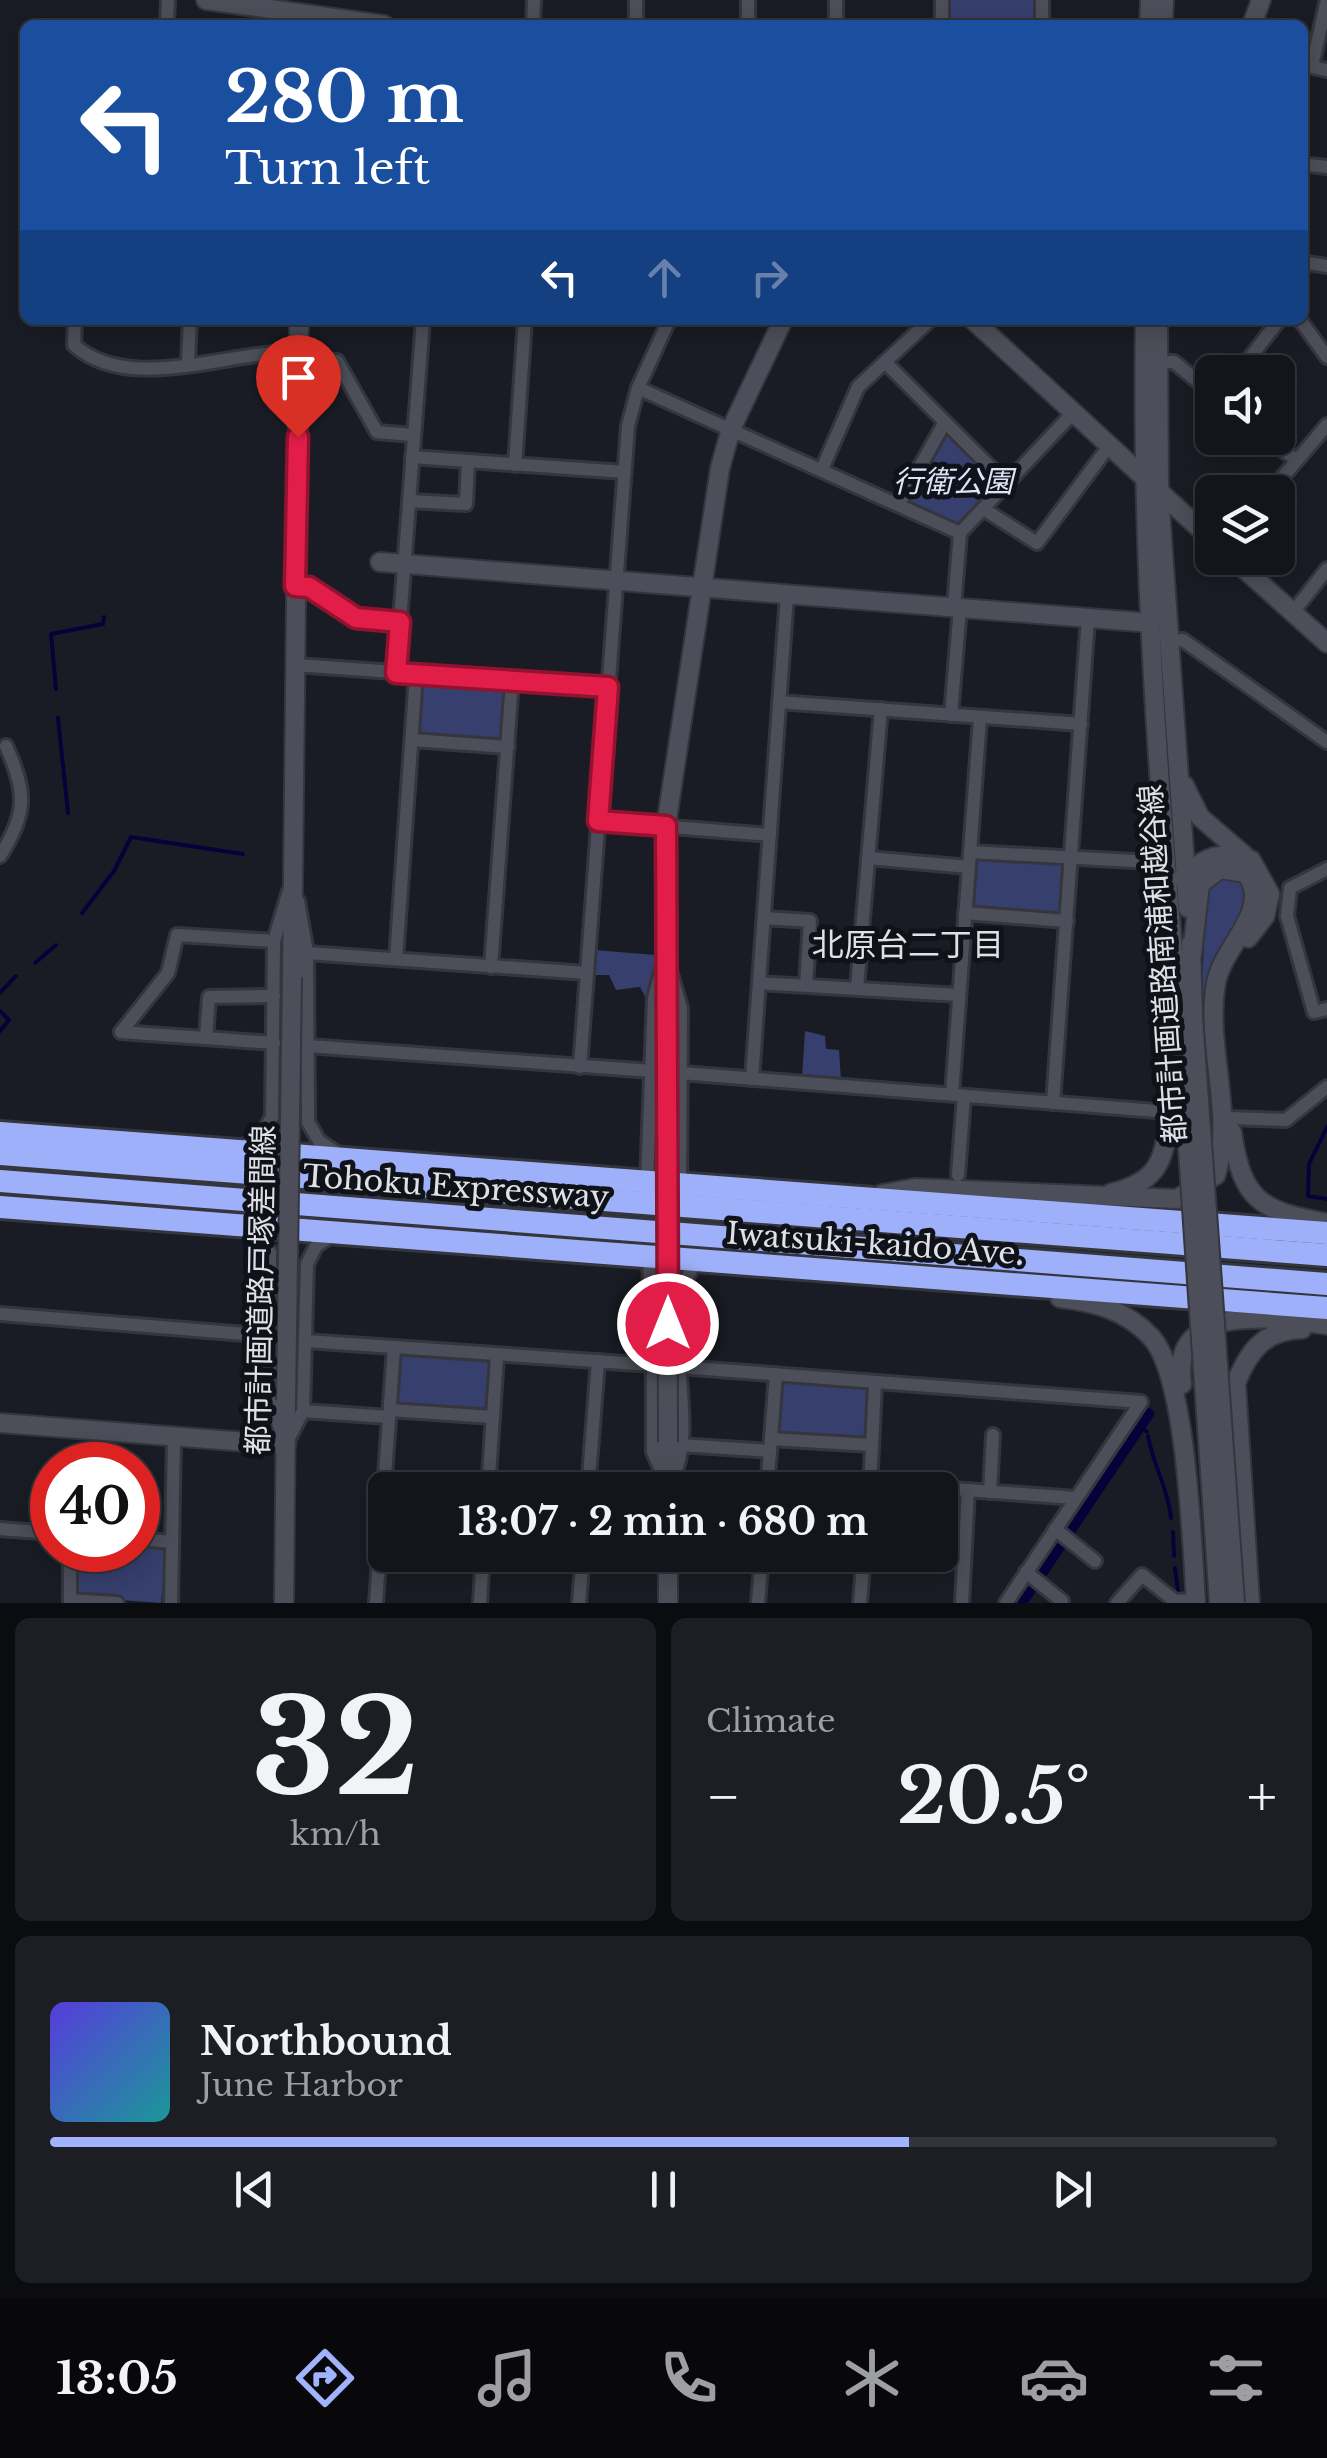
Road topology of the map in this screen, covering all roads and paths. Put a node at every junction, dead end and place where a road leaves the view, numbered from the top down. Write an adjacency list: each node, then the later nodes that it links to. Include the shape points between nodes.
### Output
1 (206, 0): 3 (street)
2 (1327, 0): 5 (street)
3 (304, 13): 4 (street)
4 (351, 20)
5 (1308, 63)
6 (75, 325): 22 (street, via 74,345 105,365 146,370)
7 (190, 325): 22 (street)
8 (300, 325): 19 (street)
9 (422, 325): 31 (street)
10 (525, 325): 37 (street)
11 (666, 325): 26 (street)
12 (781, 325): 30 (street)
13 (925, 325): 23 (street)
14 (977, 325): 27 (street)
15 (1144, 325): 41 (street, 都市計画道路南浦和越谷線)
16 (1158, 325): 24 (street, 都市計画道路南浦和越谷線)
17 (1275, 325): 20 (street)
18 (1304, 325): 21 (street)
19 (299, 355): 22 (street); 31 (street, via 337,360 377,432); 54 (street)
20 (1251, 355)
21 (1327, 357)
22 (188, 362)
23 (884, 362): 28 (street); 38 (street, via 858,387)
24 (1158, 362): 25 (street, via 1174,362); 43 (street, 都市計画道路南浦和越谷線)
25 (1195, 380)
26 (638, 388): 30 (street); 39 (street)
27 (1072, 414): 32 (street); 42 (street)
28 (944, 422): 42 (street); 45 (street)
29 (1327, 425): 35 (street)
30 (731, 429): 38 (street); 55 (street)
31 (413, 436): 34 (street)
32 (1110, 446): 41 (street); 46 (street, via 1037,543)
33 (1289, 455): 35 (street)
34 (412, 458): 36 (street); 44 (street)
35 (1296, 460): 40 (street)
36 (468, 461): 37 (street); 44 (street, via 466,504)
37 (515, 464): 39 (street)
38 (822, 469): 45 (street)
39 (624, 472): 53 (street)
40 (1284, 475)
41 (1145, 478): 43 (street); 61 (street, 都市計画道路南浦和越谷線)
42 (1008, 484): 46 (street)
43 (1159, 494): 47 (street); 62 (street, 都市計画道路南浦和越谷線)
44 (408, 501): 50 (street)
45 (899, 504): 48 (street)
46 (985, 510): 48 (street)
47 (1195, 525)
48 (960, 533): 57 (street)
49 (380, 562): 50 (street)
50 (404, 564): 53 (street); 60 (street)
51 (1327, 569): 58 (street)
52 (1251, 575): 58 (street)
53 (617, 581): 55 (street); 68 (street)
54 (295, 586): 60 (street, via 309,587 356,618); 64 (street)
55 (702, 588): 56 (street); 81 (street)
56 (787, 595): 57 (street); 69 (street)
57 (957, 608): 59 (street); 72 (street)
58 (1293, 612): 63 (street)
59 (1088, 618): 61 (street); 74 (street)
60 (400, 622): 65 (street)
61 (1152, 623): 70 (street, 都市計画道路南浦和越谷線)
62 (1167, 641): 76 (street, via 1183,640); 79 (street, 都市計画道路南浦和越谷線)
63 (1327, 643)
64 (296, 666): 65 (street); 92 (street)
65 (396, 673): 66 (street)
66 (416, 675): 67 (street); 75 (street)
67 (512, 681): 68 (street); 78 (street)
68 (608, 687): 80 (street)
69 (779, 702): 71 (street); 82 (street)
70 (1156, 703): 88 (street, via 1150,737); 97 (street, 都市計画道路南浦和越谷線)
71 (881, 709): 72 (street); 85 (street)
72 (951, 715): 73 (street)
73 (980, 718): 74 (street); 83 (street)
74 (1080, 724): 86 (street)
75 (412, 740): 78 (street); 101 (street)
76 (1327, 742)
77 (6, 746): 84 (street, via 22,812)
78 (508, 747): 102 (street)
79 (1177, 766): 87 (street, via 1200,817); 91 (street, 都市計画道路南浦和越谷線)
80 (598, 821): 81 (street); 103 (street)
81 (666, 826): 82 (street); 100 (street)
82 (770, 835): 94 (street)
83 (970, 852): 86 (street); 89 (street)
84 (0, 856)
85 (868, 858): 89 (street); 106 (street)
86 (1072, 858): 88 (street); 95 (street)
87 (1251, 860): 91 (street, via 1219,854); 122 (street, via 1267,881 1270,905 1224,981)
88 (1152, 862): 121 (street)
89 (969, 867): 93 (street)
90 (1327, 869): 109 (street, via 1290,888 1287,916 1314,1012)
91 (1186, 877): 97 (street, via 1176,886 1179,922); 99 (street, 都市計画道路南浦和越谷線)
92 (292, 884): 96 (street); 98 (street)
93 (965, 912): 95 (street); 107 (street)
94 (764, 918): 104 (street); 105 (street, via 810,922)
95 (1067, 921): 120 (street)
96 (274, 941): 108 (street); 111 (street, via 177,935 168,972 121,1032)
97 (1172, 946): 110 (street, 都市計画道路南浦和越谷線)
98 (300, 952): 101 (street); 113 (street); 161 (street, 都市計画道路戸塚差間線, bridge, via 292,977)
99 (1192, 954): 110 (street, 都市計画道路南浦和越谷線); 131 (street, via 1200,884 1220,869 1246,873 1256,903 1221,963 1214,999 1225,1145 1216,1174 1178,1200)
100 (666, 958): 115 (street, via 654,998); 116 (street, via 681,1008); 162 (street, bridge)
101 (396, 960): 102 (street)
102 (492, 967): 103 (street)
103 (587, 974): 114 (street)
104 (759, 982): 105 (street); 117 (street)
105 (806, 985): 106 (street)
106 (858, 988): 107 (street)
107 (959, 995): 119 (street)
108 (274, 996): 111 (street, via 209,997); 112 (street)
109 (1327, 1009)
110 (1186, 1017): 203 (street, 都市計画道路南浦和越谷線, bridge); 204 (street, 都市計画道路南浦和越谷線, bridge)
111 (206, 1038): 112 (street)
112 (274, 1044): 124 (street, via 272,1117 261,1136)
113 (308, 1046): 114 (street); 126 (street, via 308,1122 333,1152)
114 (580, 1067): 115 (street)
115 (652, 1070): 129 (street)
116 (681, 1072): 117 (street); 130 (street)
117 (752, 1080): 119 (street)
118 (1327, 1087): 122 (street, via 1286,1120)
119 (958, 1095): 120 (street); 127 (street)
120 (1054, 1103): 121 (street)
121 (1168, 1112): 131 (street, via 1162,1162 1141,1183)
122 (1230, 1118): 134 (street, via 1236,1157 1253,1198 1282,1214)
123 (0, 1133): 124 (highway, Iwatsuki-kaido Ave.)
124 (233, 1152): 126 (highway, Iwatsuki-kaido Ave.)
125 (0, 1154): 138 (highway, Tohoku Expressway)
126 (356, 1161): 129 (highway, Iwatsuki-kaido Ave.)
127 (958, 1175)
128 (0, 1181): 142 (highway, Tohoku Expressway)
129 (647, 1183): 130 (highway, Iwatsuki-kaido Ave.)
130 (680, 1185): 132 (highway, Iwatsuki-kaido Ave.)
131 (1056, 1196): 132 (street, via 915,1188)
132 (862, 1197): 137 (highway, Iwatsuki-kaido Ave.)
133 (0, 1207): 135 (highway, Iwatsuki-kaido Ave.)
134 (1327, 1223)
135 (236, 1224): 136 (highway, Iwatsuki-kaido Ave.); 146 (street, via 270,1252)
136 (339, 1232): 139 (highway, Iwatsuki-kaido Ave.); 147 (street, via 316,1246 306,1264)
137 (1327, 1234)
138 (1327, 1255)
139 (648, 1258): 140 (highway, Iwatsuki-kaido Ave.); 151 (street)
140 (698, 1261): 141 (highway, Iwatsuki-kaido Ave.); 152 (street, via 680,1287)
141 (928, 1279): 143 (highway, Iwatsuki-kaido Ave.); 190 (street, via 1090,1302 1126,1314 1154,1339 1168,1367 1180,1430)
142 (1327, 1284)
143 (1327, 1308)
144 (0, 1314): 146 (street)
145 (1327, 1326): 190 (street, via 1245,1318 1211,1324 1187,1343 1180,1368); 205 (street, via 1269,1334 1246,1357 1236,1383)
146 (270, 1336): 161 (street, via 272,1414)
147 (306, 1341): 148 (street); 155 (street)
148 (394, 1348): 149 (street); 156 (street)
149 (497, 1356): 150 (street); 157 (street)
150 (598, 1361): 151 (street); 166 (street)
151 (653, 1364): 167 (street, via 654,1452)
152 (680, 1367): 153 (street); 162 (street)
153 (776, 1374): 154 (street); 164 (street)
154 (875, 1384): 163 (street); 174 (street, via 1141,1402 1100,1478)
155 (304, 1412): 156 (street); 161 (street)
156 (390, 1414): 157 (street); 194 (street)
157 (492, 1417): 165 (street)
158 (0, 1422): 160 (street)
159 (994, 1435): 173 (street)
160 (174, 1436): 161 (street); 179 (street)
161 (286, 1444): 193 (street, 都市計画道路戸塚差間線)
162 (674, 1444): 164 (street); 168 (street)
163 (872, 1444): 164 (street); 170 (street)
164 (770, 1445): 169 (street)
165 (489, 1472)
166 (589, 1472)
167 (662, 1472)
168 (670, 1472)
169 (768, 1472)
170 (871, 1472)
171 (958, 1490): 172 (street)
172 (968, 1490): 173 (street); 200 (street)
173 (990, 1492): 174 (street)
174 (1076, 1498): 177 (street)
175 (0, 1529): 176 (street)
176 (30, 1531)
177 (1061, 1534): 180 (street); 187 (street)
178 (160, 1541): 179 (street)
179 (172, 1542): 192 (street)
180 (1094, 1561)
181 (70, 1572): 189 (street)
182 (482, 1572): 195 (street)
183 (582, 1572): 196 (street)
184 (668, 1572): 197 (street)
185 (761, 1572): 198 (street)
186 (863, 1572): 199 (street)
187 (1033, 1577): 188 (street); 201 (street)
188 (1062, 1601)
189 (70, 1602): 191 (street)
190 (1198, 1602): 202 (street, via 1175,1601 1142,1575)
191 (117, 1603)
192 (172, 1603)
193 (284, 1603)
194 (376, 1603)
195 (480, 1603)
196 (580, 1603)
197 (668, 1603)
198 (758, 1603)
199 (860, 1603)
200 (962, 1603)
201 (1006, 1603)
202 (1117, 1603)
203 (1219, 1603)
204 (1235, 1603)
205 (1250, 1603)

